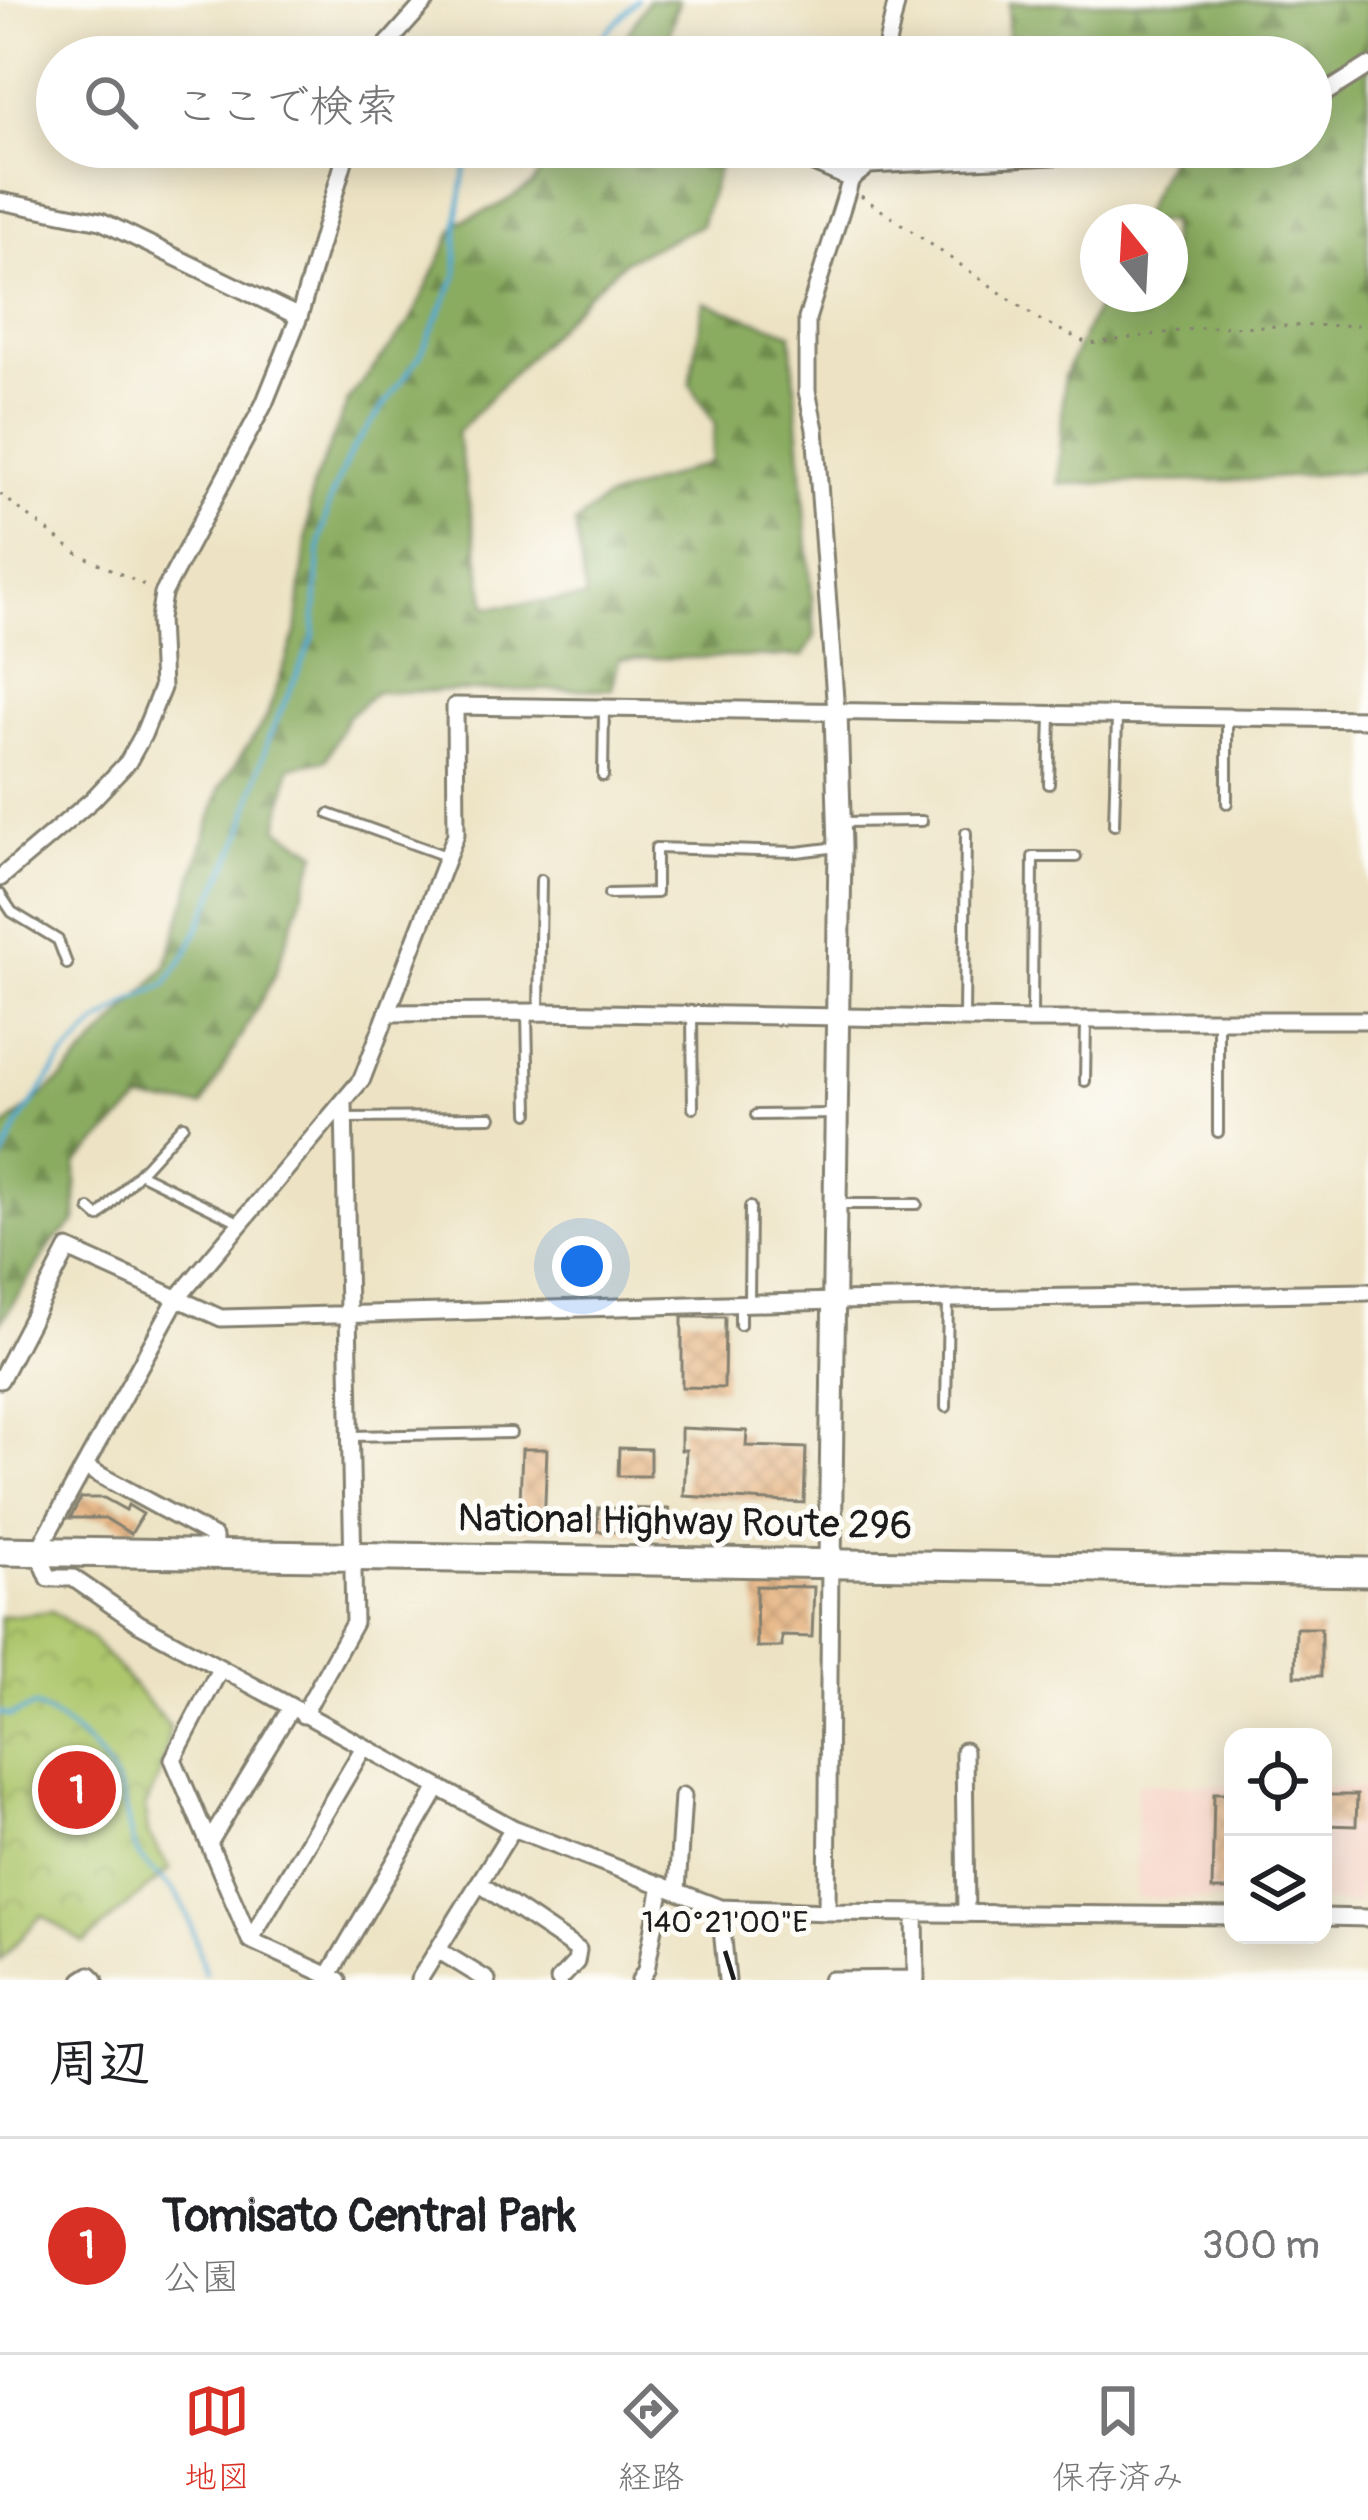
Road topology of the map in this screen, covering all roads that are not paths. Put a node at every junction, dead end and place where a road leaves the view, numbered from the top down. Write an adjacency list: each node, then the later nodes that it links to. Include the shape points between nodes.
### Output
1 (427, 0): 3 (street)
2 (897, 0): 4 (street)
3 (395, 36)
4 (889, 36)
5 (1368, 66): 6 (street)
6 (1332, 89)
7 (342, 168): 13 (street)
8 (825, 168): 11 (street)
9 (854, 168): 11 (street)
10 (865, 168): 11 (street)
11 (851, 179): 15 (street, via 807,319)
12 (0, 201): 13 (street, via 100,221)
13 (299, 317): 31 (street, via 264,404 163,594 162,688 143,735 92,800)
14 (604, 708): 15 (street); 20 (lane); 29 (street, via 455,706 456,834)
15 (836, 712): 16 (street); 25 (street)
16 (1051, 715): 17 (street); 21 (lane)
17 (1117, 716): 18 (street); 26 (lane)
18 (1227, 717): 19 (street); 22 (lane)
19 (1368, 719)
20 (603, 776)
21 (1049, 784)
22 (1227, 803)
23 (329, 814): 29 (lane)
24 (922, 821): 25 (lane)
25 (839, 822): 28 (street)
26 (1114, 825)
27 (966, 832): 40 (lane)
28 (840, 847): 34 (lane, via 656,848 656,893); 39 (street)
29 (448, 857): 37 (street)
30 (1076, 857): 41 (lane, via 1033,856)
31 (0, 878)
32 (541, 880): 36 (lane)
33 (0, 894): 35 (lane, via 12,912 58,940)
34 (609, 894)
35 (68, 964)
36 (533, 1012): 37 (street); 38 (street); 48 (lane)
37 (387, 1013): 47 (street)
38 (692, 1014): 39 (street); 46 (lane)
39 (838, 1015): 40 (street); 49 (street)
40 (964, 1018): 41 (street)
41 (1032, 1020): 42 (street)
42 (1086, 1020): 43 (street); 45 (lane)
43 (1218, 1020): 44 (street); 53 (lane)
44 (1368, 1020)
45 (1085, 1081)
46 (693, 1108)
47 (344, 1110): 51 (lane); 59 (street); 65 (street)
48 (529, 1113)
49 (837, 1114): 50 (lane); 55 (street)
50 (756, 1115)
51 (491, 1117)
52 (183, 1125): 54 (lane)
53 (1218, 1132)
54 (139, 1173): 58 (lane, via 99,1217); 59 (lane)
55 (836, 1204): 56 (lane); 62 (street)
56 (916, 1204)
57 (750, 1207): 64 (lane)
58 (91, 1209)
59 (239, 1222): 61 (street)
60 (1368, 1292): 63 (street)
61 (176, 1300): 65 (street, via 221,1318); 67 (street, via 68,1249); 71 (street)
62 (835, 1301): 63 (street); 64 (street); 76 (street)
63 (948, 1301): 68 (lane)
64 (745, 1304): 65 (street); 66 (lane)
65 (348, 1315): 70 (street)
66 (740, 1325)
67 (0, 1379)
68 (946, 1407)
69 (511, 1433): 70 (lane)
70 (350, 1436): 75 (street)
71 (85, 1467): 73 (street); 74 (street, via 214,1537)
72 (0, 1551): 73 (highway, National Highway Route 296)
73 (38, 1551): 74 (highway, National Highway Route 296); 78 (street, via 49,1578 73,1578)
74 (214, 1555): 75 (highway, National Highway Route 296)
75 (352, 1556): 76 (highway, National Highway Route 296); 79 (street, via 354,1623)
76 (830, 1563): 77 (highway, National Highway Route 296); 89 (street)
77 (1368, 1572)
78 (220, 1669): 79 (street); 85 (street, via 173,1759)
79 (297, 1711): 80 (street); 85 (street)
80 (364, 1747): 82 (street); 95 (street)
81 (964, 1751): 91 (street)
82 (438, 1788): 84 (street); 97 (street)
83 (682, 1796): 87 (street)
84 (513, 1828): 86 (street); 87 (street)
85 (209, 1843): 95 (street)
86 (480, 1884): 96 (street); 102 (street, via 578,1950)
87 (670, 1888): 88 (street); 103 (street)
88 (721, 1908): 89 (street); 104 (street)
89 (827, 1912): 90 (street)
90 (915, 1913): 91 (street); 105 (street, via 916,1978)
91 (966, 1914): 92 (street)
92 (1224, 1916)
93 (1332, 1917): 94 (street)
94 (1368, 1918)
95 (250, 1940): 97 (street)
96 (438, 1950): 100 (street); 101 (street)
97 (333, 1977)
98 (82, 1980): 99 (street)
99 (95, 1980)
100 (419, 1980)
101 (487, 1980)
102 (559, 1980)
103 (640, 1980)
104 (727, 1980)
105 (831, 1980)

